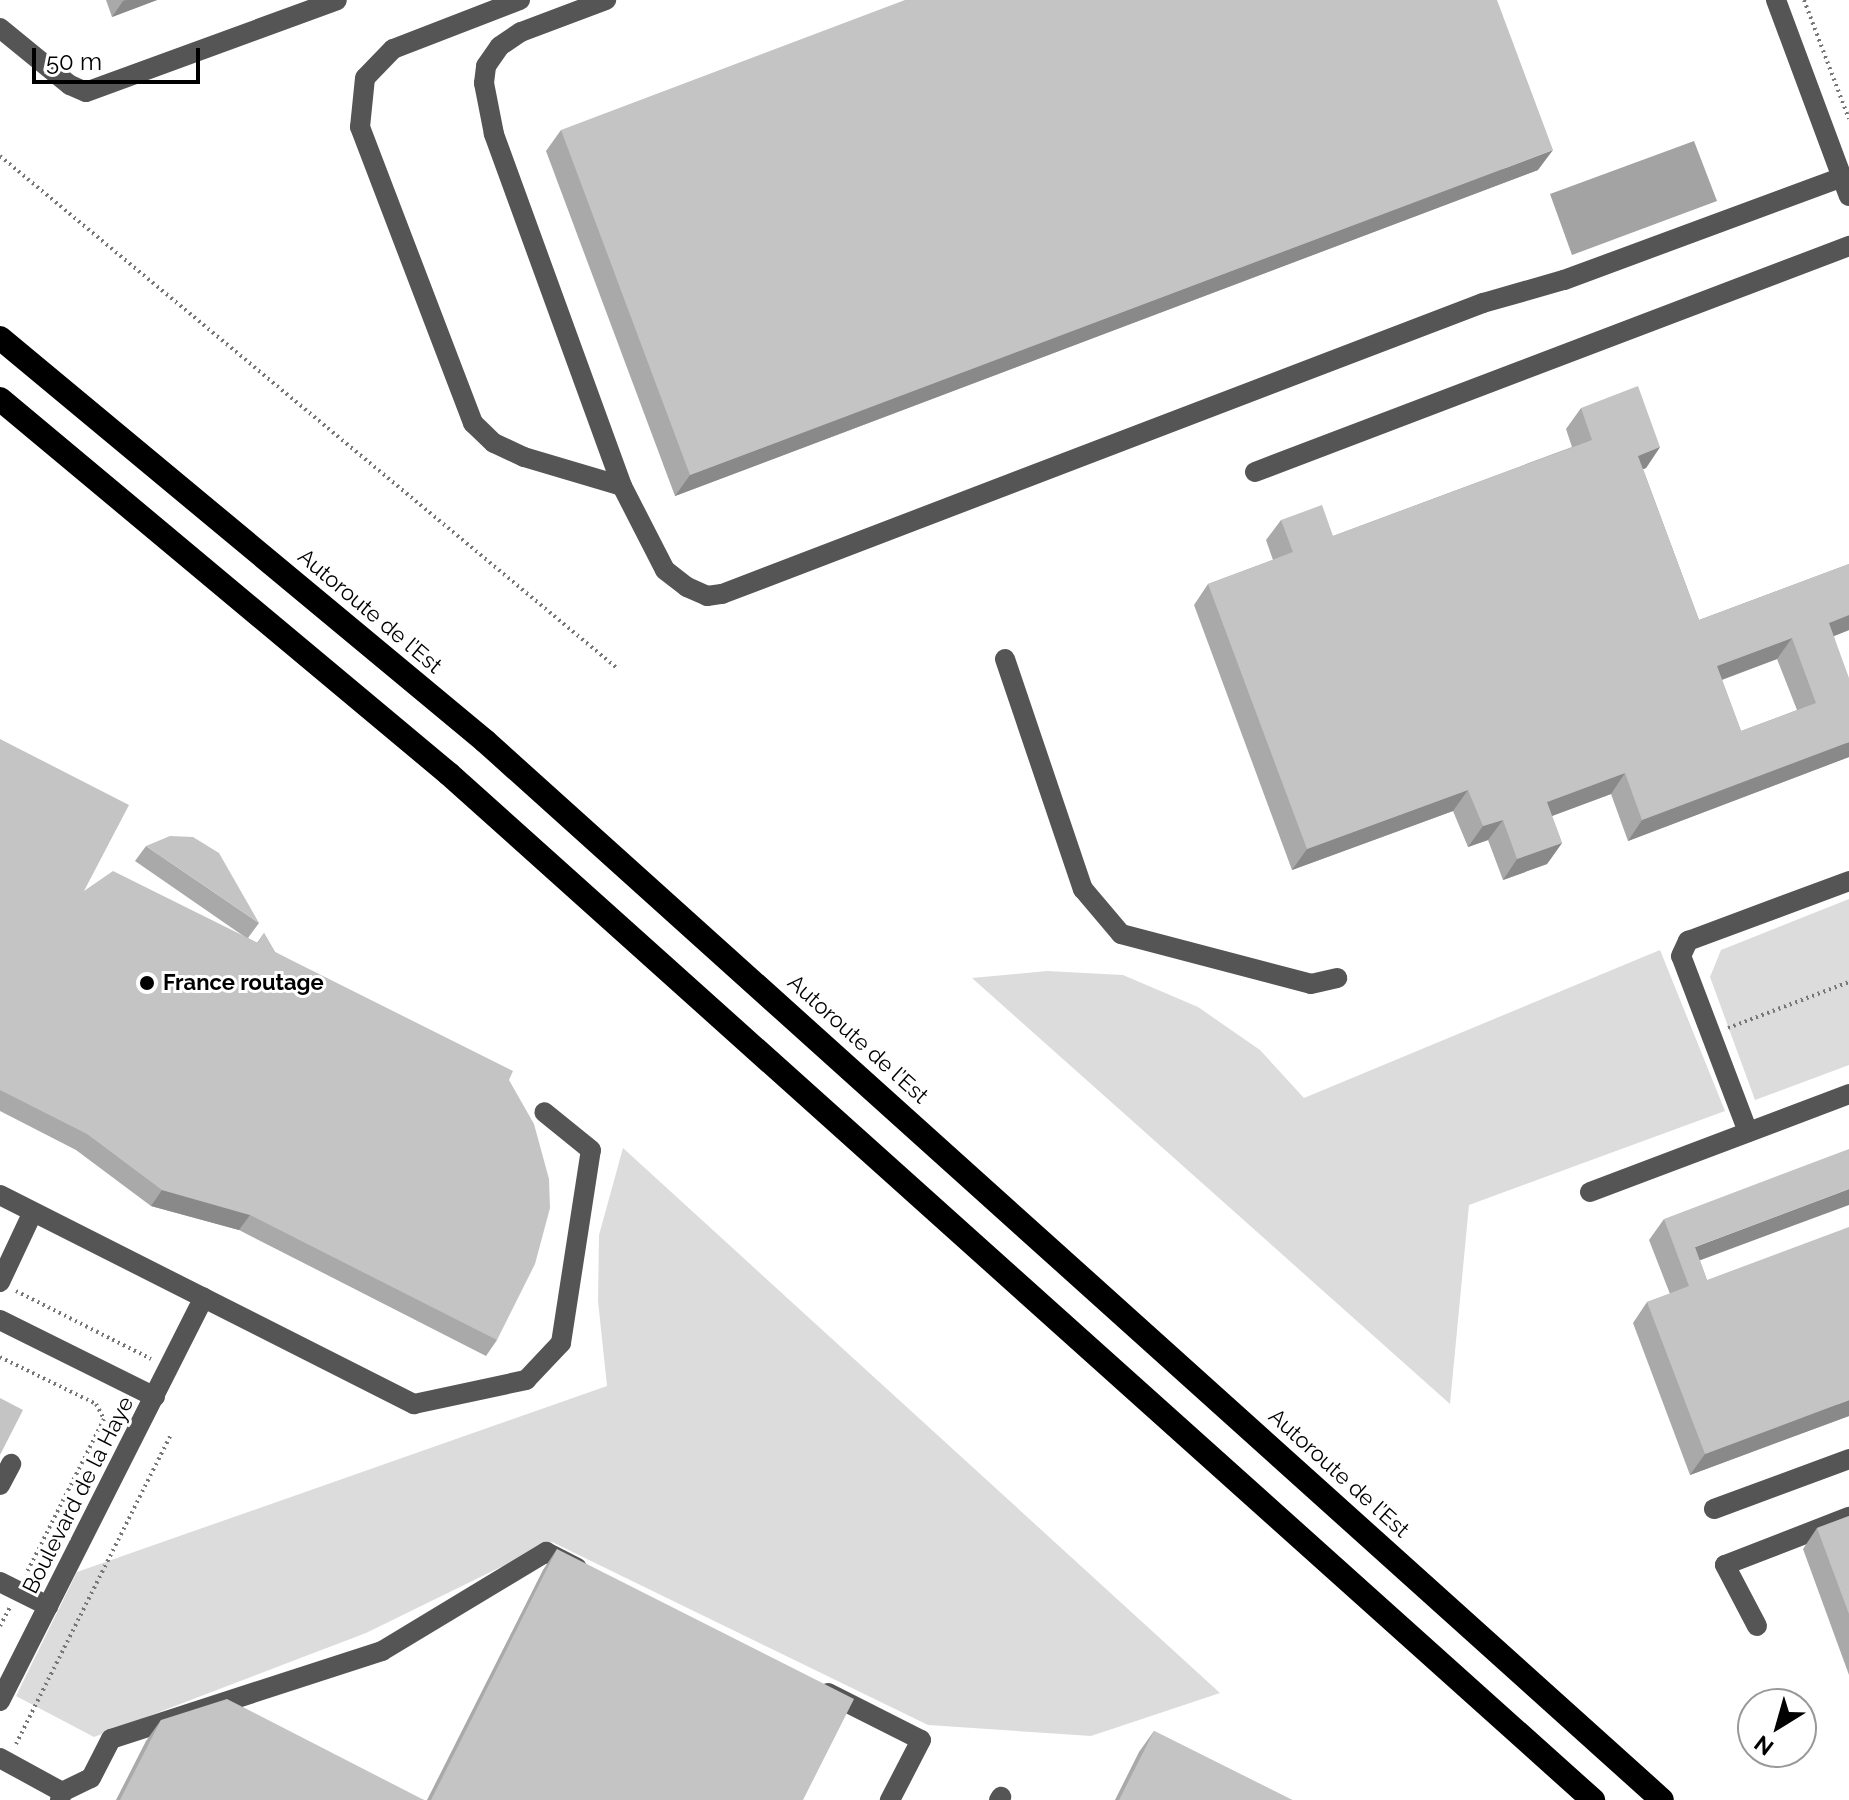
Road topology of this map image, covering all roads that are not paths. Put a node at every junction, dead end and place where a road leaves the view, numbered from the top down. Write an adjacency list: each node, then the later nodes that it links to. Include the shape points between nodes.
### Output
1 (337, 0): 5 (street, via 86,92)
2 (520, 0): 11 (street, via 393,49 365,78 360,127 473,423 494,443 524,457)
3 (606, 0): 11 (street, via 521,32 500,46 486,66 484,83 494,134)
4 (1776, 0): 6 (street)
5 (0, 28)
6 (1845, 186): 11 (street, via 1483,303 722,594 707,596 665,570)
7 (1849, 246): 10 (street)
8 (0, 338): 40 (highway, Autoroute de l’Est, via 497,752)
9 (0, 399): 39 (highway, via 520,836)
10 (1255, 472)
11 (622, 486)
12 (1005, 659): 14 (street, via 1083,889 1121,934 1311,984)
13 (1849, 881): 17 (street, via 1688,941 1681,956)
14 (1337, 978)
15 (1849, 1094): 17 (street)
16 (544, 1112): 22 (street, via 591,1150 561,1343 526,1380 414,1404)
17 (1748, 1132): 18 (street)
18 (1590, 1192)
19 (0, 1195): 20 (street)
20 (33, 1212): 21 (street); 22 (street)
21 (7, 1286)
22 (204, 1298): 24 (street, Boulevard de la Haye)
23 (0, 1320): 24 (street)
24 (155, 1397): 32 (street, Boulevard de la Haye)
25 (1849, 1459): 28 (street)
26 (11, 1464): 27 (street)
27 (0, 1485)
28 (1714, 1509)
29 (1849, 1517): 33 (street, via 1725,1565)
30 (602, 1580): 37 (street, via 546,1552 382,1651 111,1739 91,1778)
31 (9, 1587): 32 (street)
32 (48, 1606): 35 (street, Boulevard de la Haye)
33 (1757, 1626)
34 (810, 1684): 38 (street, via 921,1740)
35 (0, 1701)
36 (3, 1760): 37 (street)
37 (61, 1796)
38 (890, 1800)
39 (1593, 1800)
40 (1662, 1800)

